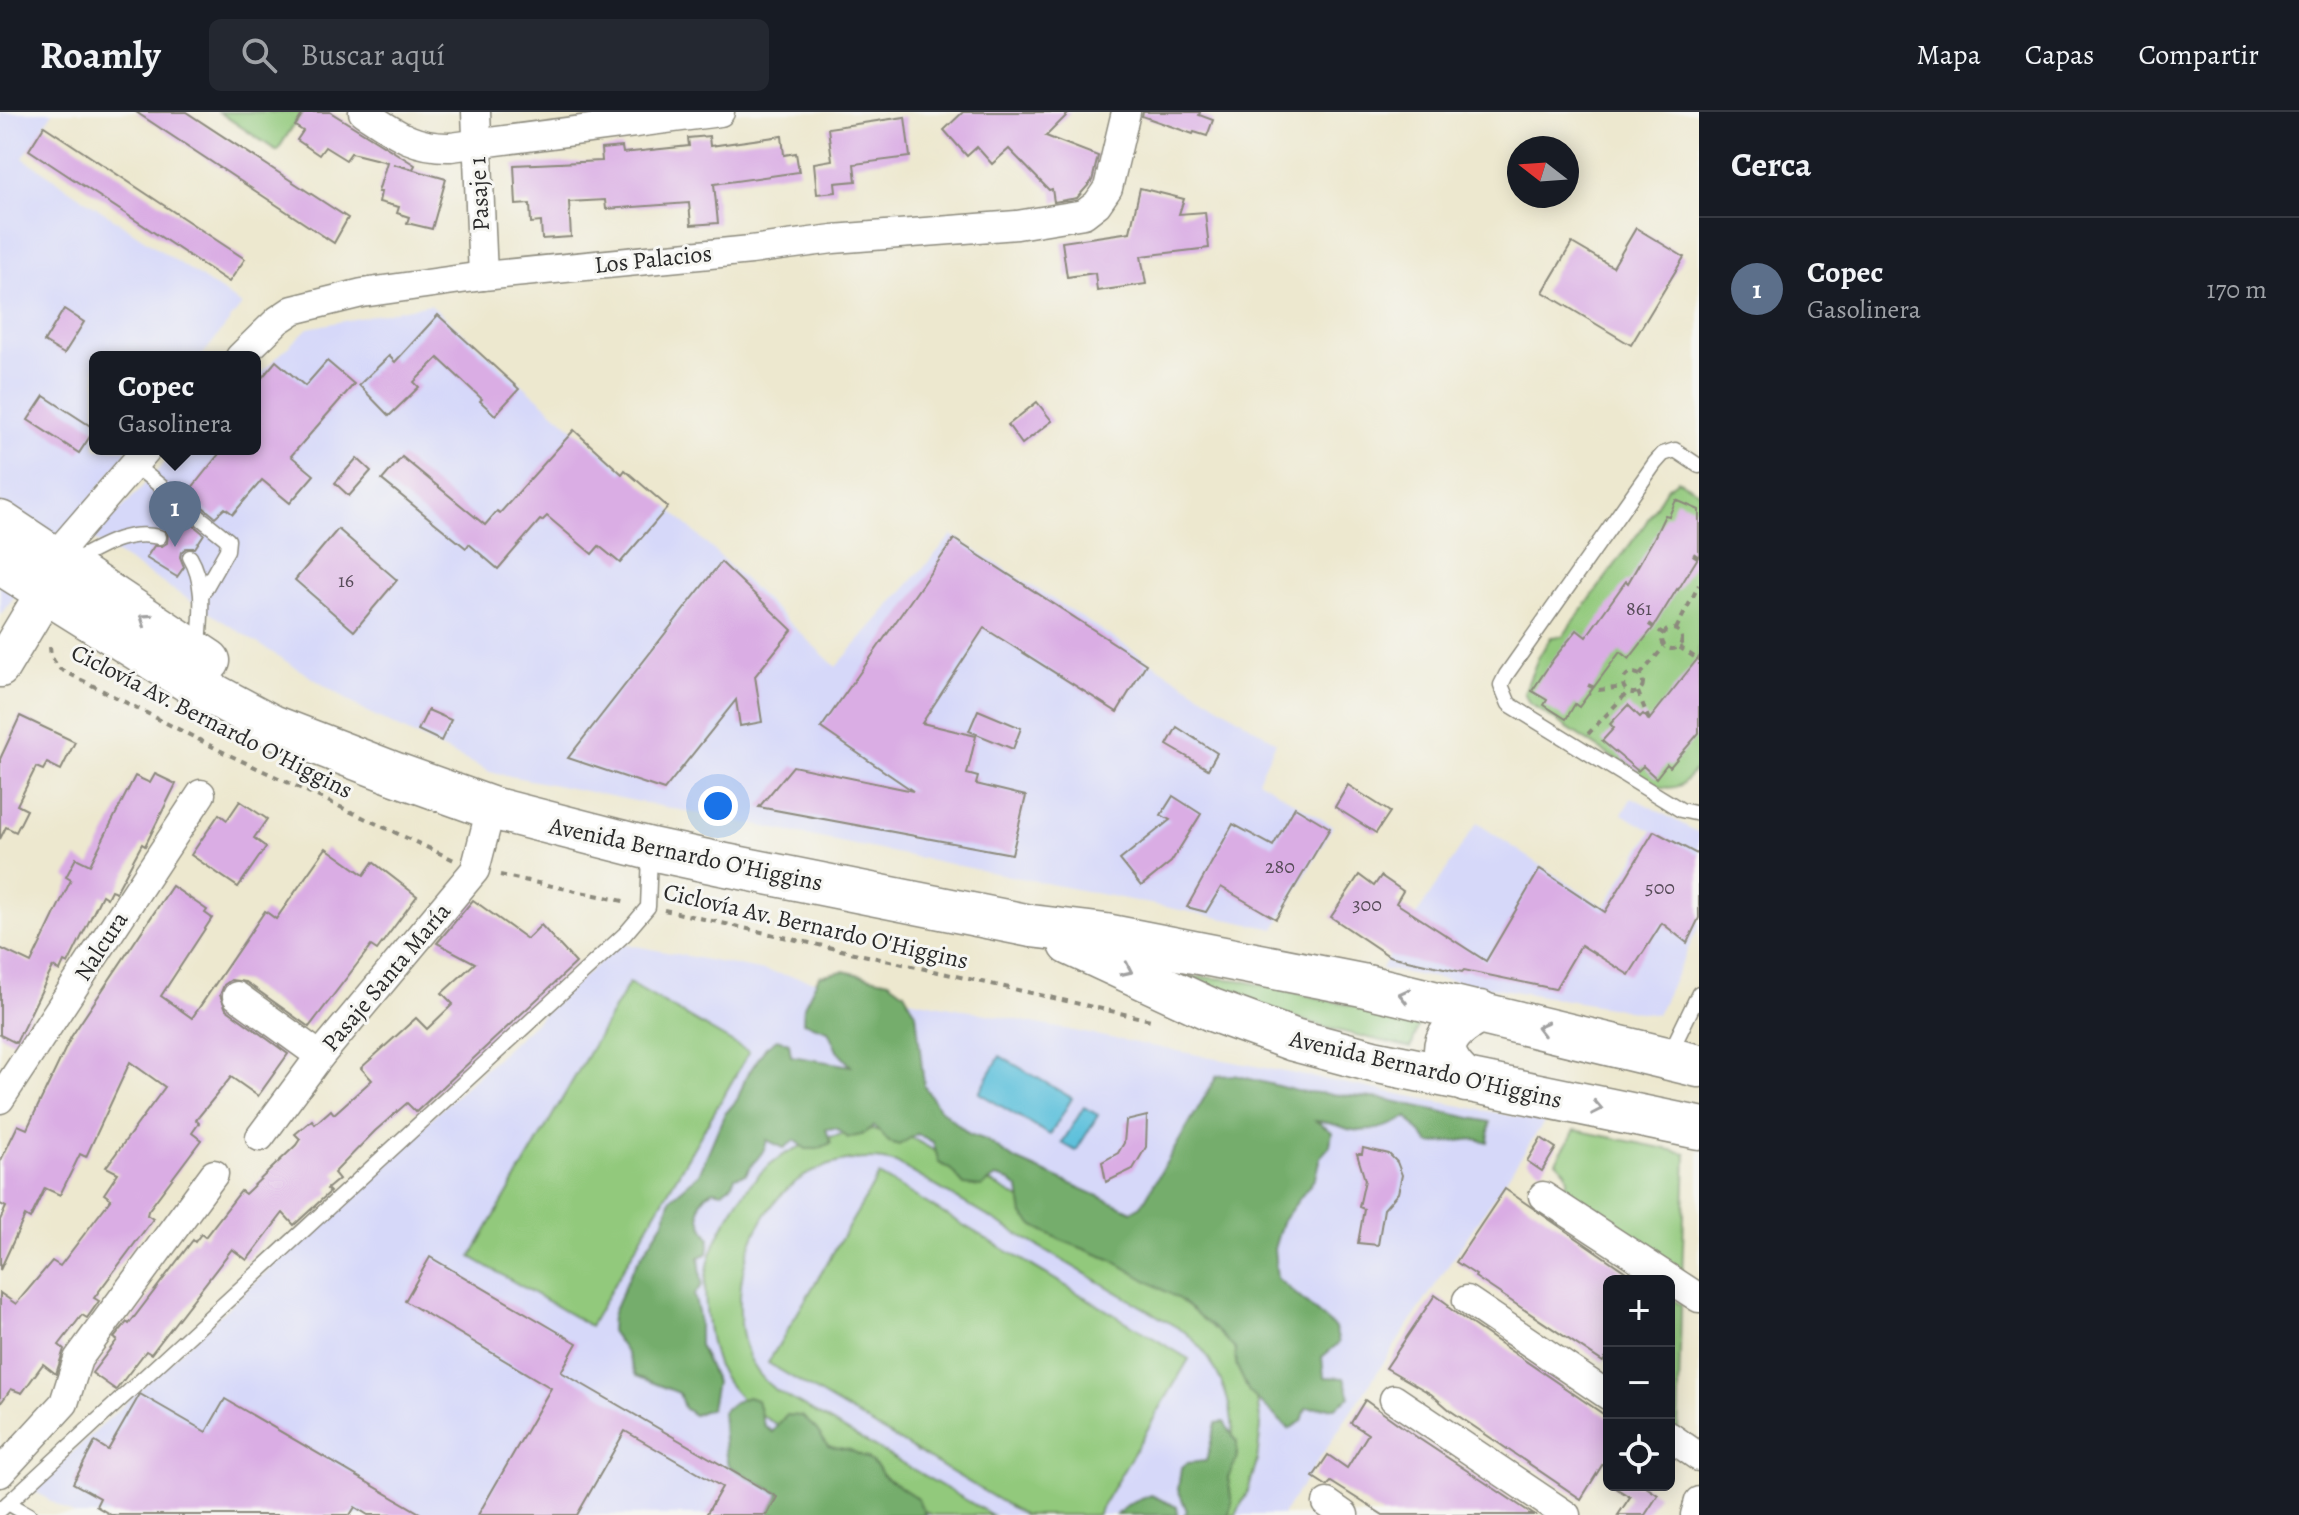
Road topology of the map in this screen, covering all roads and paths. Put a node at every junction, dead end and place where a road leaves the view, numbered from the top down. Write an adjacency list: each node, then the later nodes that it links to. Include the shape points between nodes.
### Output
1 (363, 112): 5 (street, via 428,148)
2 (476, 112): 5 (street, Pasaje 1)
3 (720, 112): 5 (street)
4 (1126, 112): 6 (street, Los Palacios, via 1108,188 1084,214 1017,225)
5 (476, 144): 6 (street, Pasaje 1)
6 (483, 276): 7 (street, Los Palacios, via 362,293 293,310)
7 (246, 351)
8 (140, 456): 16 (street); 18 (lane, via 228,540)
9 (1699, 466): 36 (lane, via 1675,450 1663,454 1501,685 1509,704 1681,810)
10 (0, 522): 16 (main road, Avenida Bernardo O'Higgins)
11 (159, 537): 16 (lane, via 115,540)
12 (1693, 554): 14 (path)
13 (190, 557): 18 (lane)
14 (1699, 558)
15 (0, 563): 16 (main road, Avenida Bernardo O'Higgins)
16 (49, 584): 24 (main road, Avenida Bernardo O'Higgins, one-way to 16); 26 (main road); 33 (main road, Avenida Bernardo O'Higgins, via 190,682 272,726); 38 (path, Ciclovía Av. Bernardo O'Higgins, via 51,657 60,669)
17 (1699, 585): 20 (path)
18 (202, 594): 24 (lane)
19 (1649, 624): 21 (path)
20 (1676, 630): 21 (path); 23 (path, via 1682,637)
21 (1664, 634): 22 (path)
22 (1664, 646): 23 (path); 27 (path)
23 (1679, 647): 25 (path)
24 (199, 654): 33 (main road, Avenida Bernardo O'Higgins, via 298,712)
25 (1699, 660)
26 (0, 668)
27 (1640, 675): 29 (path, via 1627,675); 30 (path, via 1643,685)
28 (1588, 685): 29 (path)
29 (1626, 689): 30 (path); 32 (path)
30 (1638, 692): 31 (path)
31 (1649, 720)
32 (1583, 738)
33 (350, 755): 35 (main road, Avenida Bernardo O'Higgins)
34 (201, 794): 47 (street, Nalcura)
35 (491, 808): 37 (main road, Avenida Bernardo O'Higgins); 38 (street, Pasaje Santa María)
36 (1699, 814)
37 (651, 849): 39 (lane); 40 (main road, Avenida Bernardo O'Higgins)
38 (475, 870): 39 (path, Ciclovía Av. Bernardo O'Higgins); 45 (street, Pasaje Santa María)
39 (648, 907): 44 (path, Ciclovía Av. Bernardo O'Higgins); 61 (lane, via 625,934)
40 (1031, 926): 43 (main road, Avenida Bernardo O'Higgins, one-way to 40, via 1106,935); 48 (main road, Avenida Bernardo O'Higgins, one-way to 48, via 1252,1026 1333,1052)
41 (1699, 993): 46 (lane)
42 (237, 996): 45 (street)
43 (1480, 1012): 46 (main road, Avenida Bernardo O'Higgins, one-way to 43); 48 (main road, via 1460,1023 1446,1042 1448,1061)
44 (1155, 1021)
45 (320, 1056): 50 (street, Pasaje Santa María)
46 (1683, 1062)
47 (5, 1081)
48 (1466, 1081): 49 (main road, Avenida Bernardo O'Higgins, one-way to 49)
49 (1699, 1128)
50 (260, 1137)
51 (214, 1174): 59 (street, via 78,1359 64,1403)
52 (1543, 1196): 53 (street)
53 (1699, 1298)
54 (1467, 1300): 55 (street)
55 (1603, 1392)
56 (1394, 1399): 63 (street)
57 (1675, 1440): 58 (street)
58 (1699, 1457)
59 (0, 1473)
60 (1699, 1501): 64 (street)
61 (4, 1506): 62 (lane)
62 (29, 1515)
63 (1566, 1515)
64 (1695, 1515)

